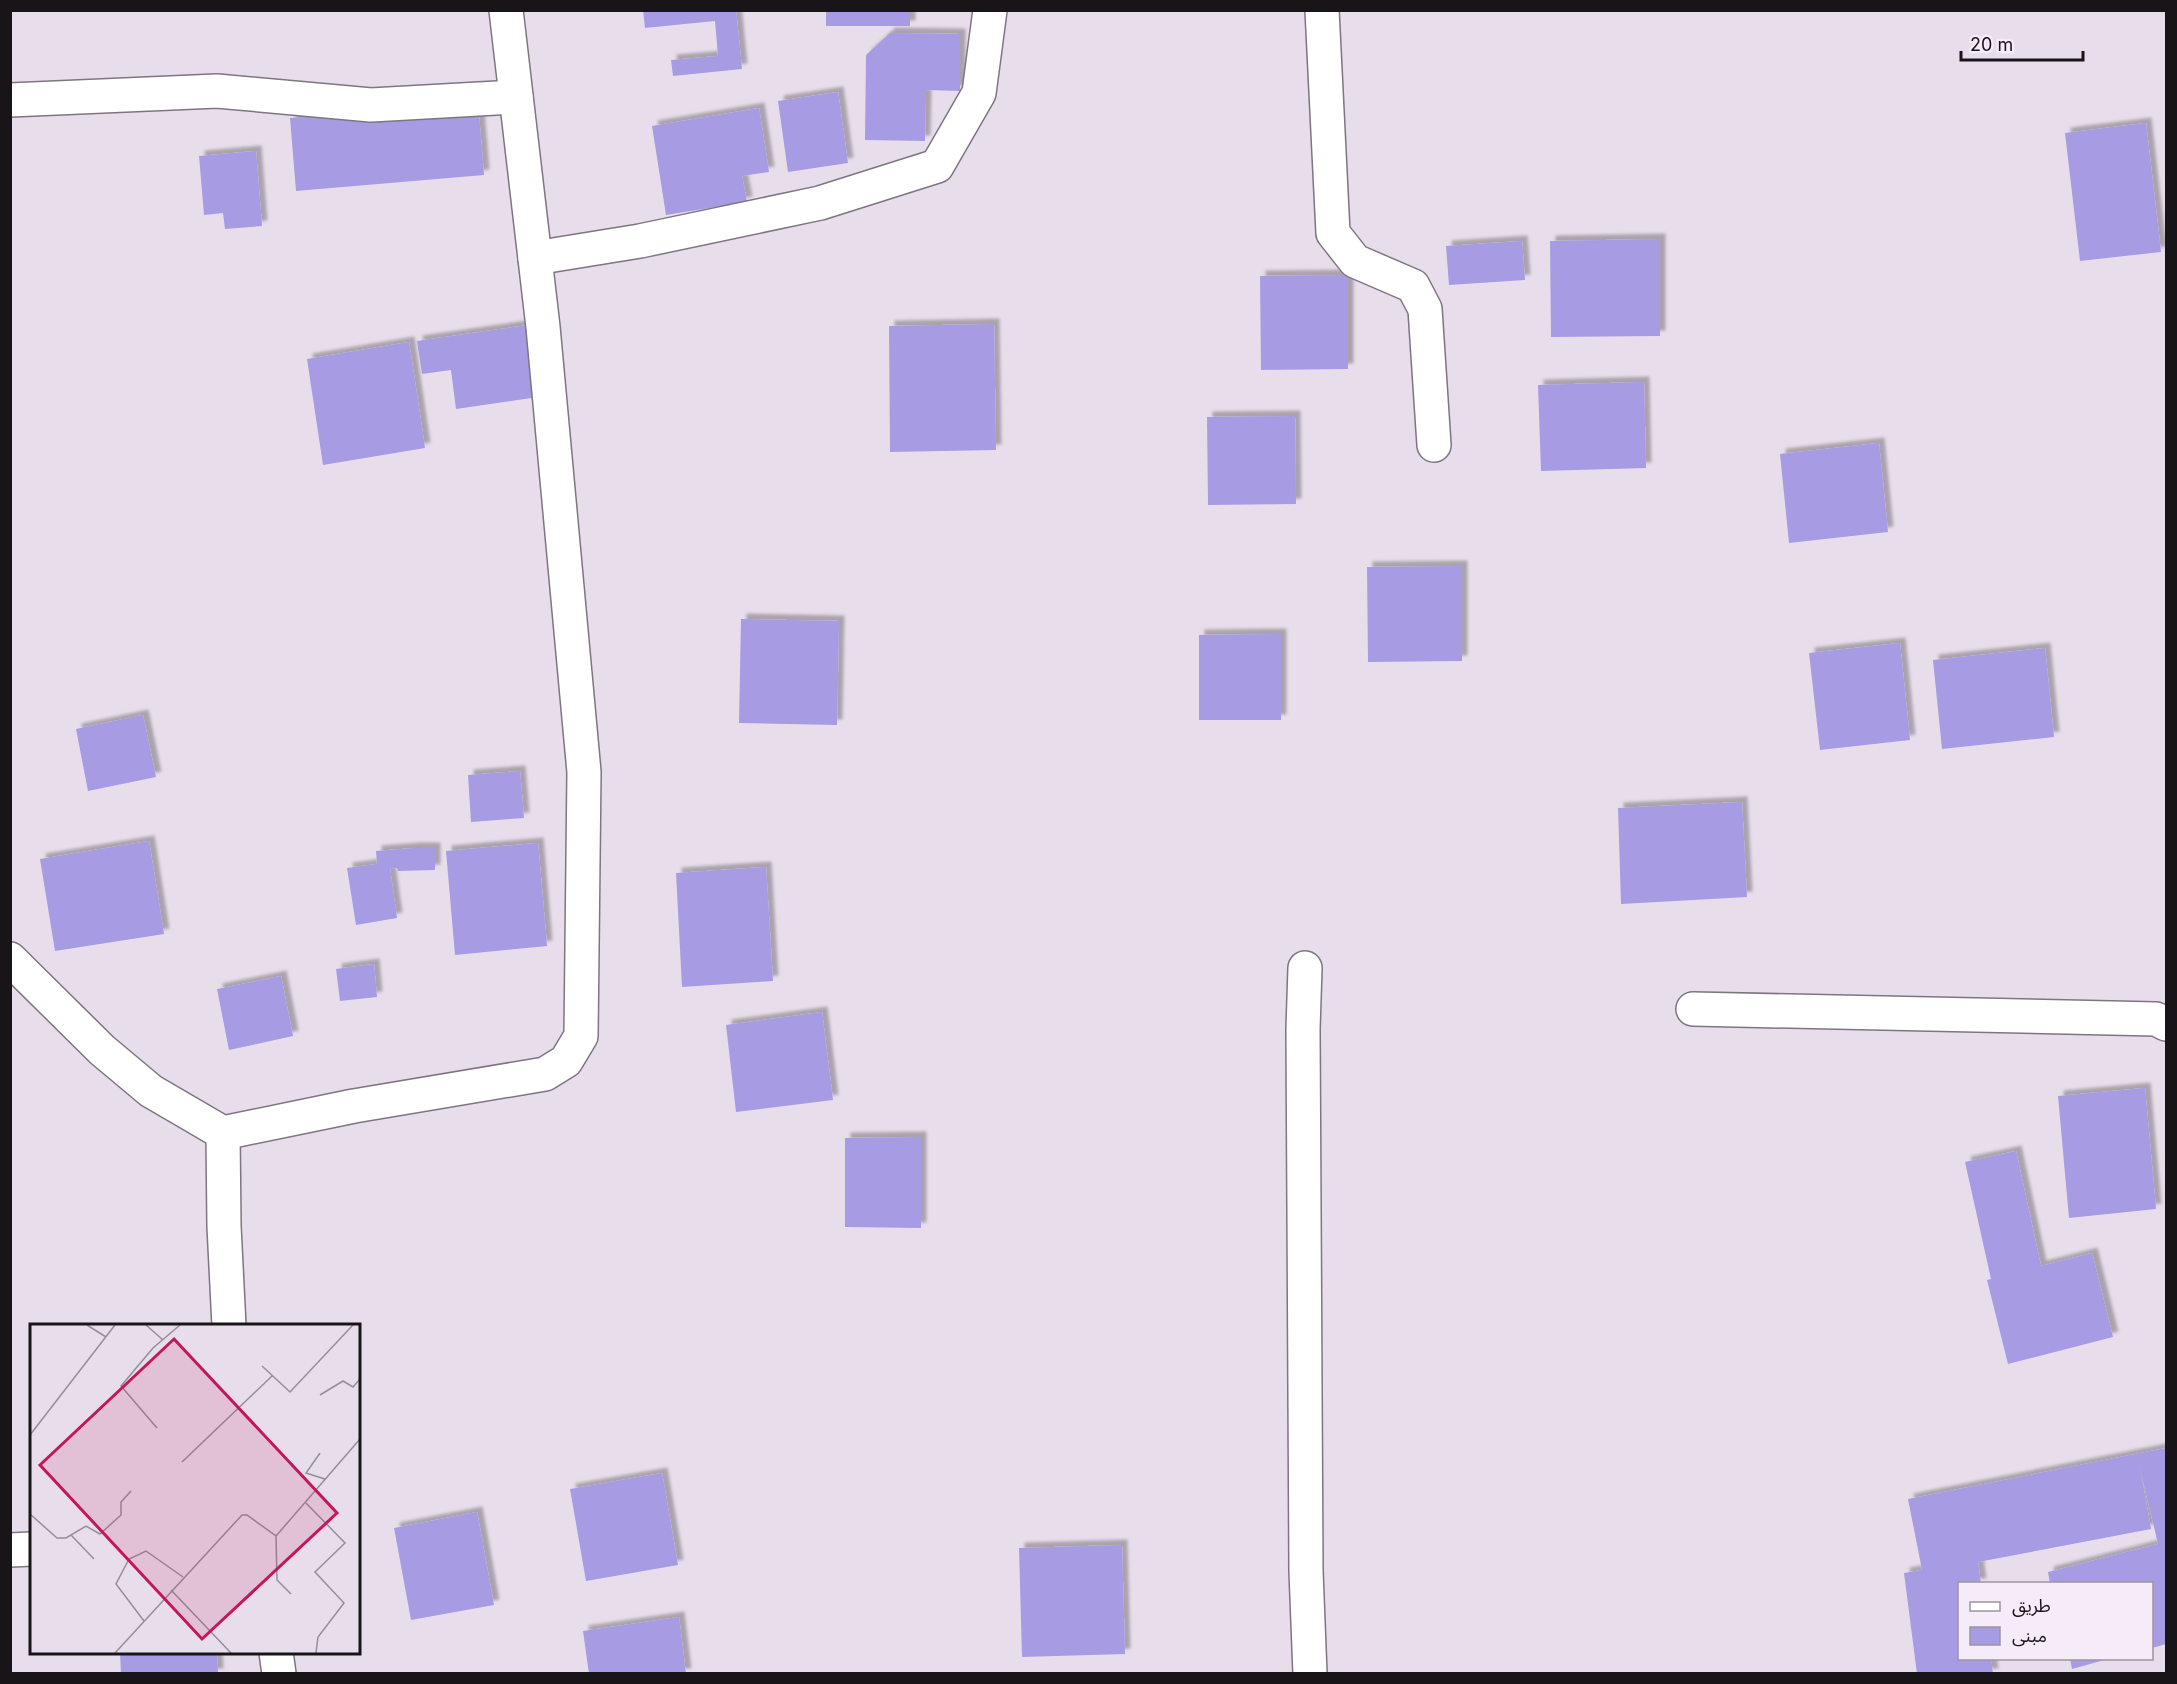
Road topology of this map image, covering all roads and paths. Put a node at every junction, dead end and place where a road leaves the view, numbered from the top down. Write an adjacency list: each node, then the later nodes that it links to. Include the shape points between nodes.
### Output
1 (506, 10): 4 (street)
2 (990, 10): 6 (street, via 979,93 937,166 820,203 640,241)
3 (1322, 10): 7 (street, via 1333,233 1355,261 1413,286 1425,309)
4 (516, 97): 5 (street, via 371,105 217,91); 6 (street)
5 (10, 100)
6 (535, 258): 12 (street, via 584,772 581,1036 566,1061 545,1074)
7 (1434, 445)
8 (10, 959): 12 (street, via 102,1050 151,1090)
9 (1305, 968): 18 (street, via 1305,1571)
10 (1693, 1009): 11 (street, via 2156,1019)
11 (2166, 1024)
12 (223, 1133): 13 (street)
13 (229, 1324)
14 (30, 1549): 15 (street)
15 (10, 1550)
16 (276, 1654): 17 (street)
17 (279, 1674)
18 (1310, 1674)

